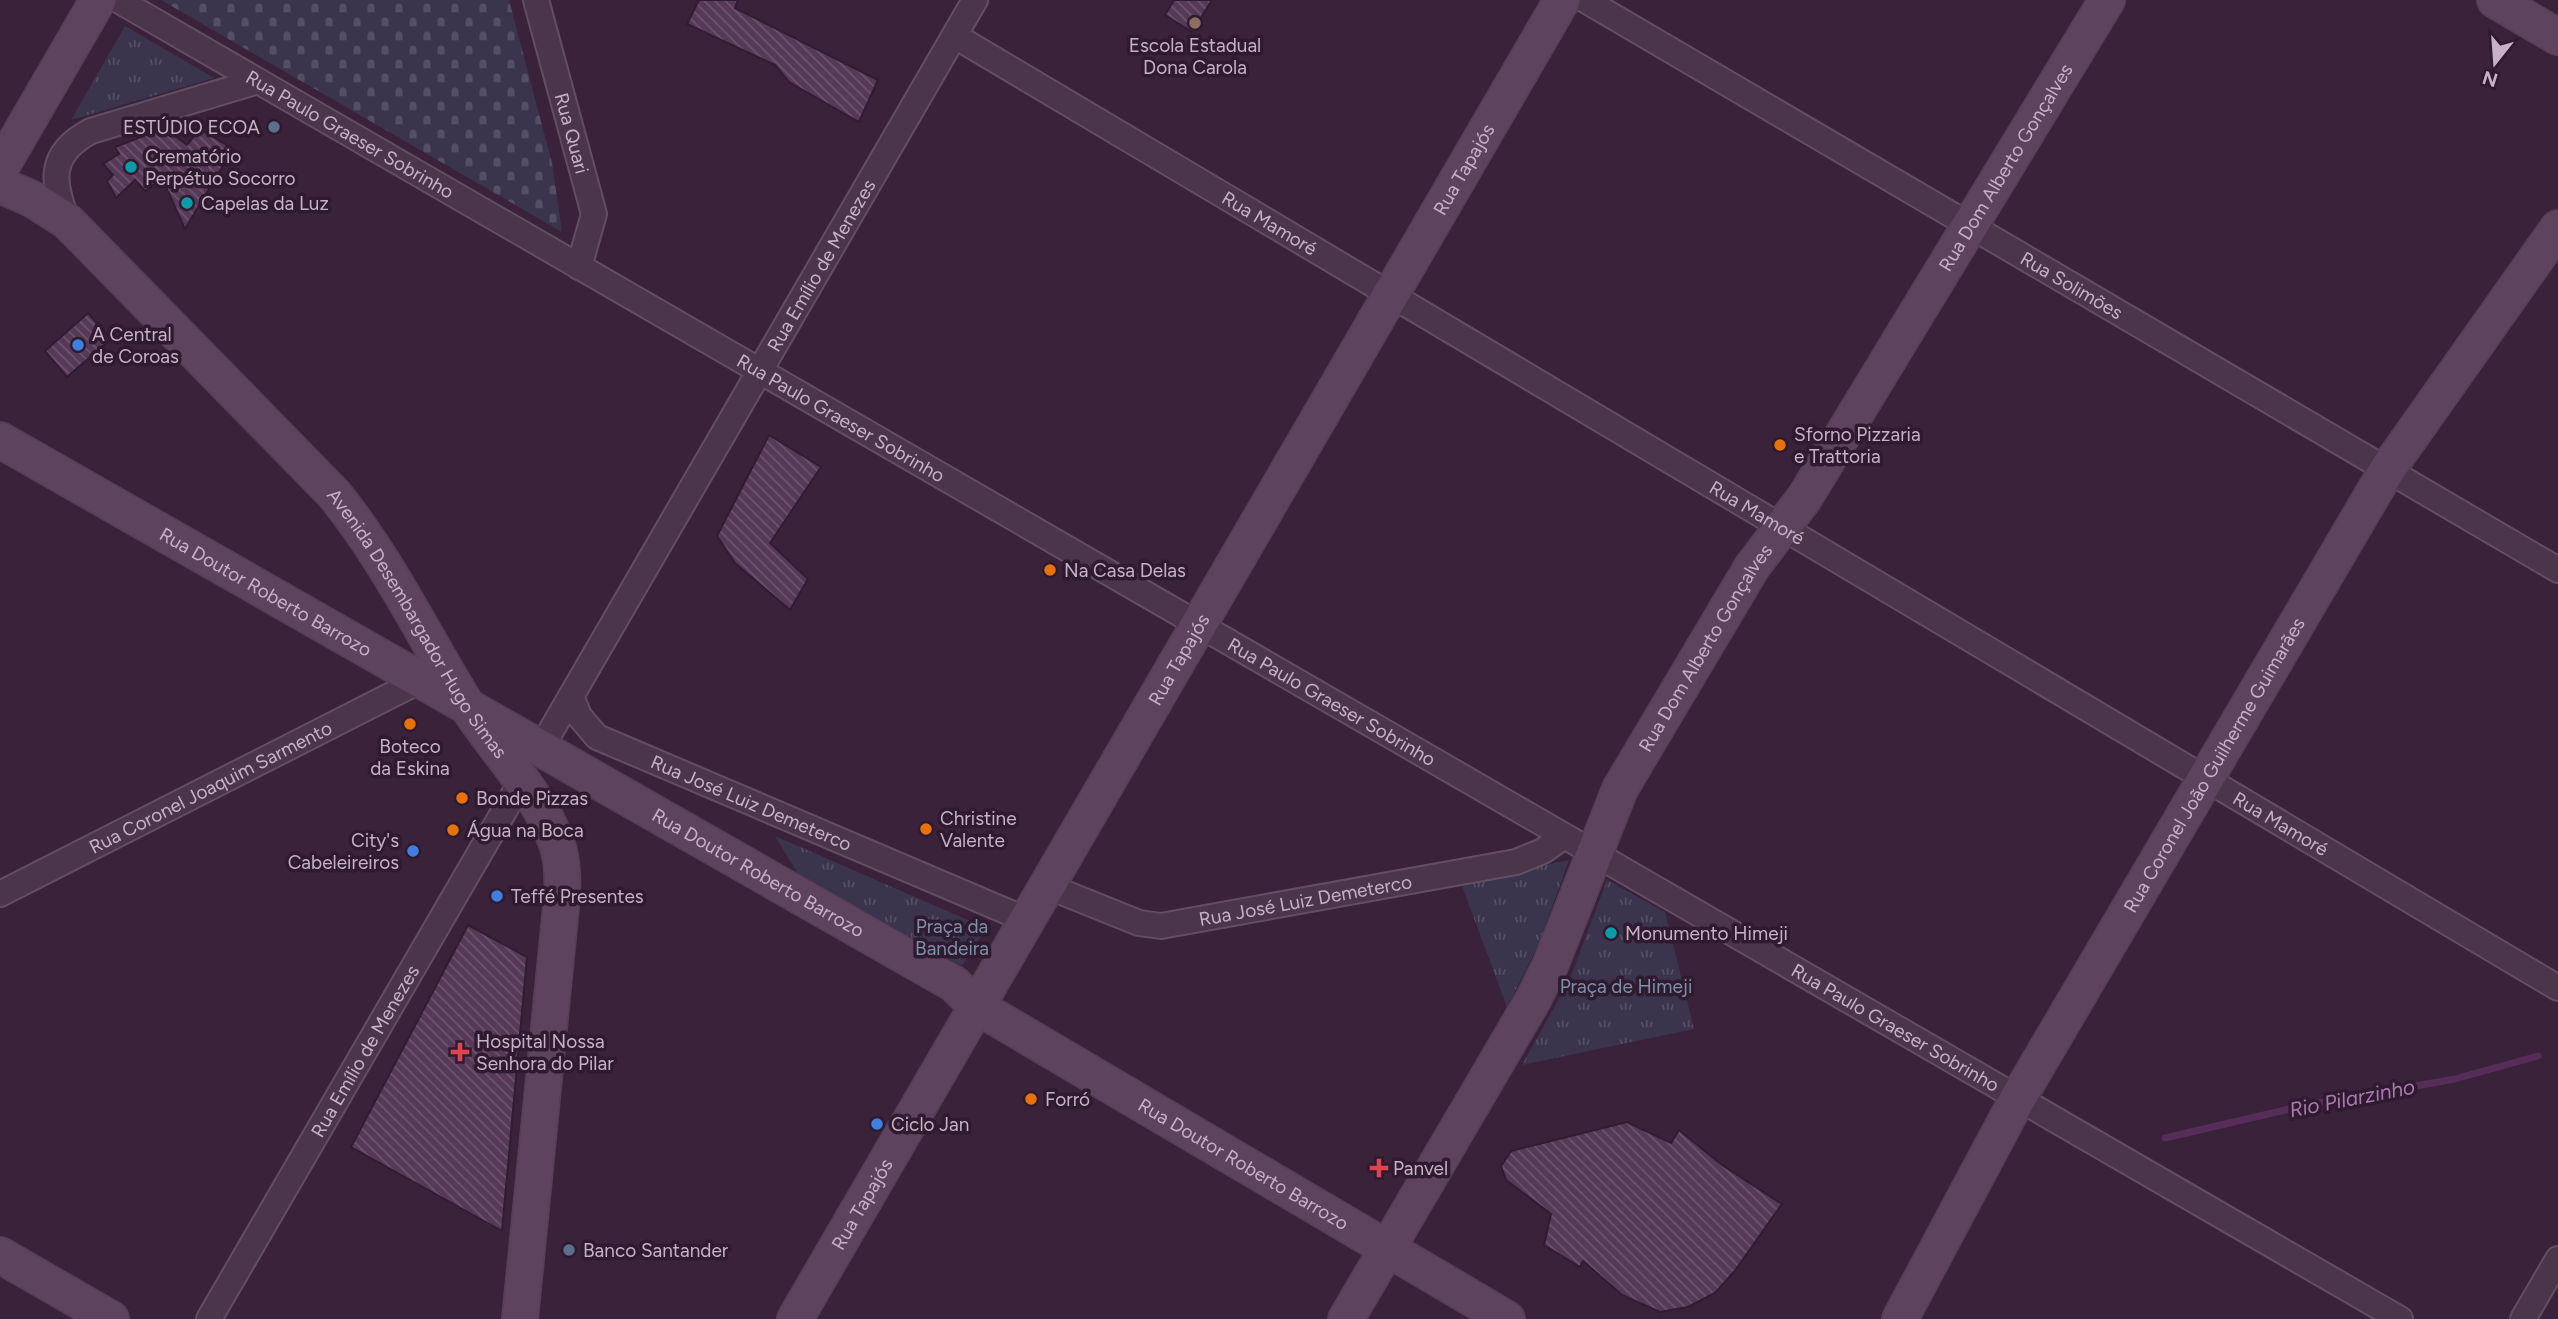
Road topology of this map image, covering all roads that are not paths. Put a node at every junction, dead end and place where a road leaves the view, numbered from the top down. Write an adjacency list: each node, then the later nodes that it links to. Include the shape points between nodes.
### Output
1 (98, 0): 12 (main road)
2 (118, 0): 11 (street, Rua Paulo Graeser Sobrinho)
3 (536, 0): 17 (street, Rua Quari, via 594,214)
4 (975, 0): 9 (street, Rua Emílio de Menezes)
5 (1562, 0): 18 (main road, Rua Tapajós)
6 (1585, 0): 15 (street, Rua Solimões)
7 (2107, 0): 15 (main road, Rua Dom Alberto Gonçalves)
8 (2496, 0): 10 (main road)
9 (955, 36): 18 (street, Rua Mamoré); 19 (street, Rua Emílio de Menezes)
10 (2558, 37)
11 (258, 81): 14 (street, via 77,138 64,152 55,180); 17 (street, Rua Paulo Graeser Sobrinho)
12 (0, 169)
13 (0, 185): 14 (main road, Avenida Desembargador Hugo Simas)
14 (68, 222): 25 (main road, Avenida Desembargador Hugo Simas, via 334,494 372,544)
15 (1970, 226): 21 (street, Rua Solimões); 22 (main road, Rua Dom Alberto Gonçalves, via 1805,497)
16 (2558, 228): 21 (main road, Rua Coronel João Guilherme Guimarães)
17 (579, 267): 19 (street, Rua Paulo Graeser Sobrinho)
18 (1391, 294): 22 (street, Rua Mamoré); 24 (main road, Rua Tapajós)
19 (760, 371): 24 (street, Rua Paulo Graeser Sobrinho); 27 (street, Rua Emílio de Menezes)
20 (0, 440): 26 (main road, Rua Doutor Roberto Barrozo)
21 (2387, 470): 23 (street, Rua Solimões); 31 (main road, Rua Coronel João Guilherme Guimarães)
22 (1781, 527): 31 (street, Rua Mamoré); 34 (main road, Rua Dom Alberto Gonçalves, via 1752,567 1633,768)
23 (2558, 570)
24 (1199, 625): 33 (street, Rua Paulo Graeser Sobrinho); 35 (main road, Rua Tapajós)
25 (431, 643): 26 (main road); 28 (main road, Avenida Desembargador Hugo Simas)
26 (421, 680): 28 (main road, Rua Doutor Roberto Barrozo); 36 (street, Rua Coronel Joaquim Sarmento)
27 (571, 696): 29 (street, Rua Emílio de Menezes); 37 (street, Rua José Luiz Demeterco, via 579,716 597,737)
28 (468, 706): 29 (main road, Rua Doutor Roberto Barrozo); 32 (main road, Avenida Desembargador Hugo Simas)
29 (541, 748): 30 (main road, Rua Doutor Roberto Barrozo)
30 (580, 771): 32 (main road, via 544,771); 39 (main road, Rua Doutor Roberto Barrozo, via 954,984)
31 (2206, 779): 38 (street, Rua Mamoré); 40 (main road, Rua Coronel João Guilherme Guimarães)
32 (521, 782): 45 (street, Rua Emílio de Menezes); 46 (main road, Avenida Desembargador Hugo Simas, via 557,844 563,876)
33 (1564, 836): 34 (street, Rua Paulo Graeser Sobrinho); 35 (street, Rua José Luiz Demeterco, via 1516,862 1161,926 1139,923)
34 (1594, 854): 40 (street, Rua Paulo Graeser Sobrinho); 41 (main road, Rua Dom Alberto Gonçalves, via 1533,1000)
35 (1047, 886): 37 (main road, Rua Tapajós)
36 (0, 894)
37 (1027, 920): 39 (main road, Rua Tapajós)
38 (2558, 988)
39 (976, 1006): 41 (main road, Rua Doutor Roberto Barrozo); 47 (main road, Rua Tapajós)
40 (2018, 1098): 50 (main road, Rua Coronel João Guilherme Guimarães); 51 (street, Rua Paulo Graeser Sobrinho)
41 (1387, 1248): 48 (main road, Rua Dom Alberto Gonçalves); 49 (main road, Rua Doutor Roberto Barrozo)
42 (0, 1255): 44 (main road)
43 (2558, 1259): 52 (street)
44 (111, 1319)
45 (209, 1319)
46 (520, 1319)
47 (794, 1319)
48 (1346, 1319)
49 (1507, 1319)
50 (1900, 1319)
51 (2400, 1319)
52 (2523, 1319)

